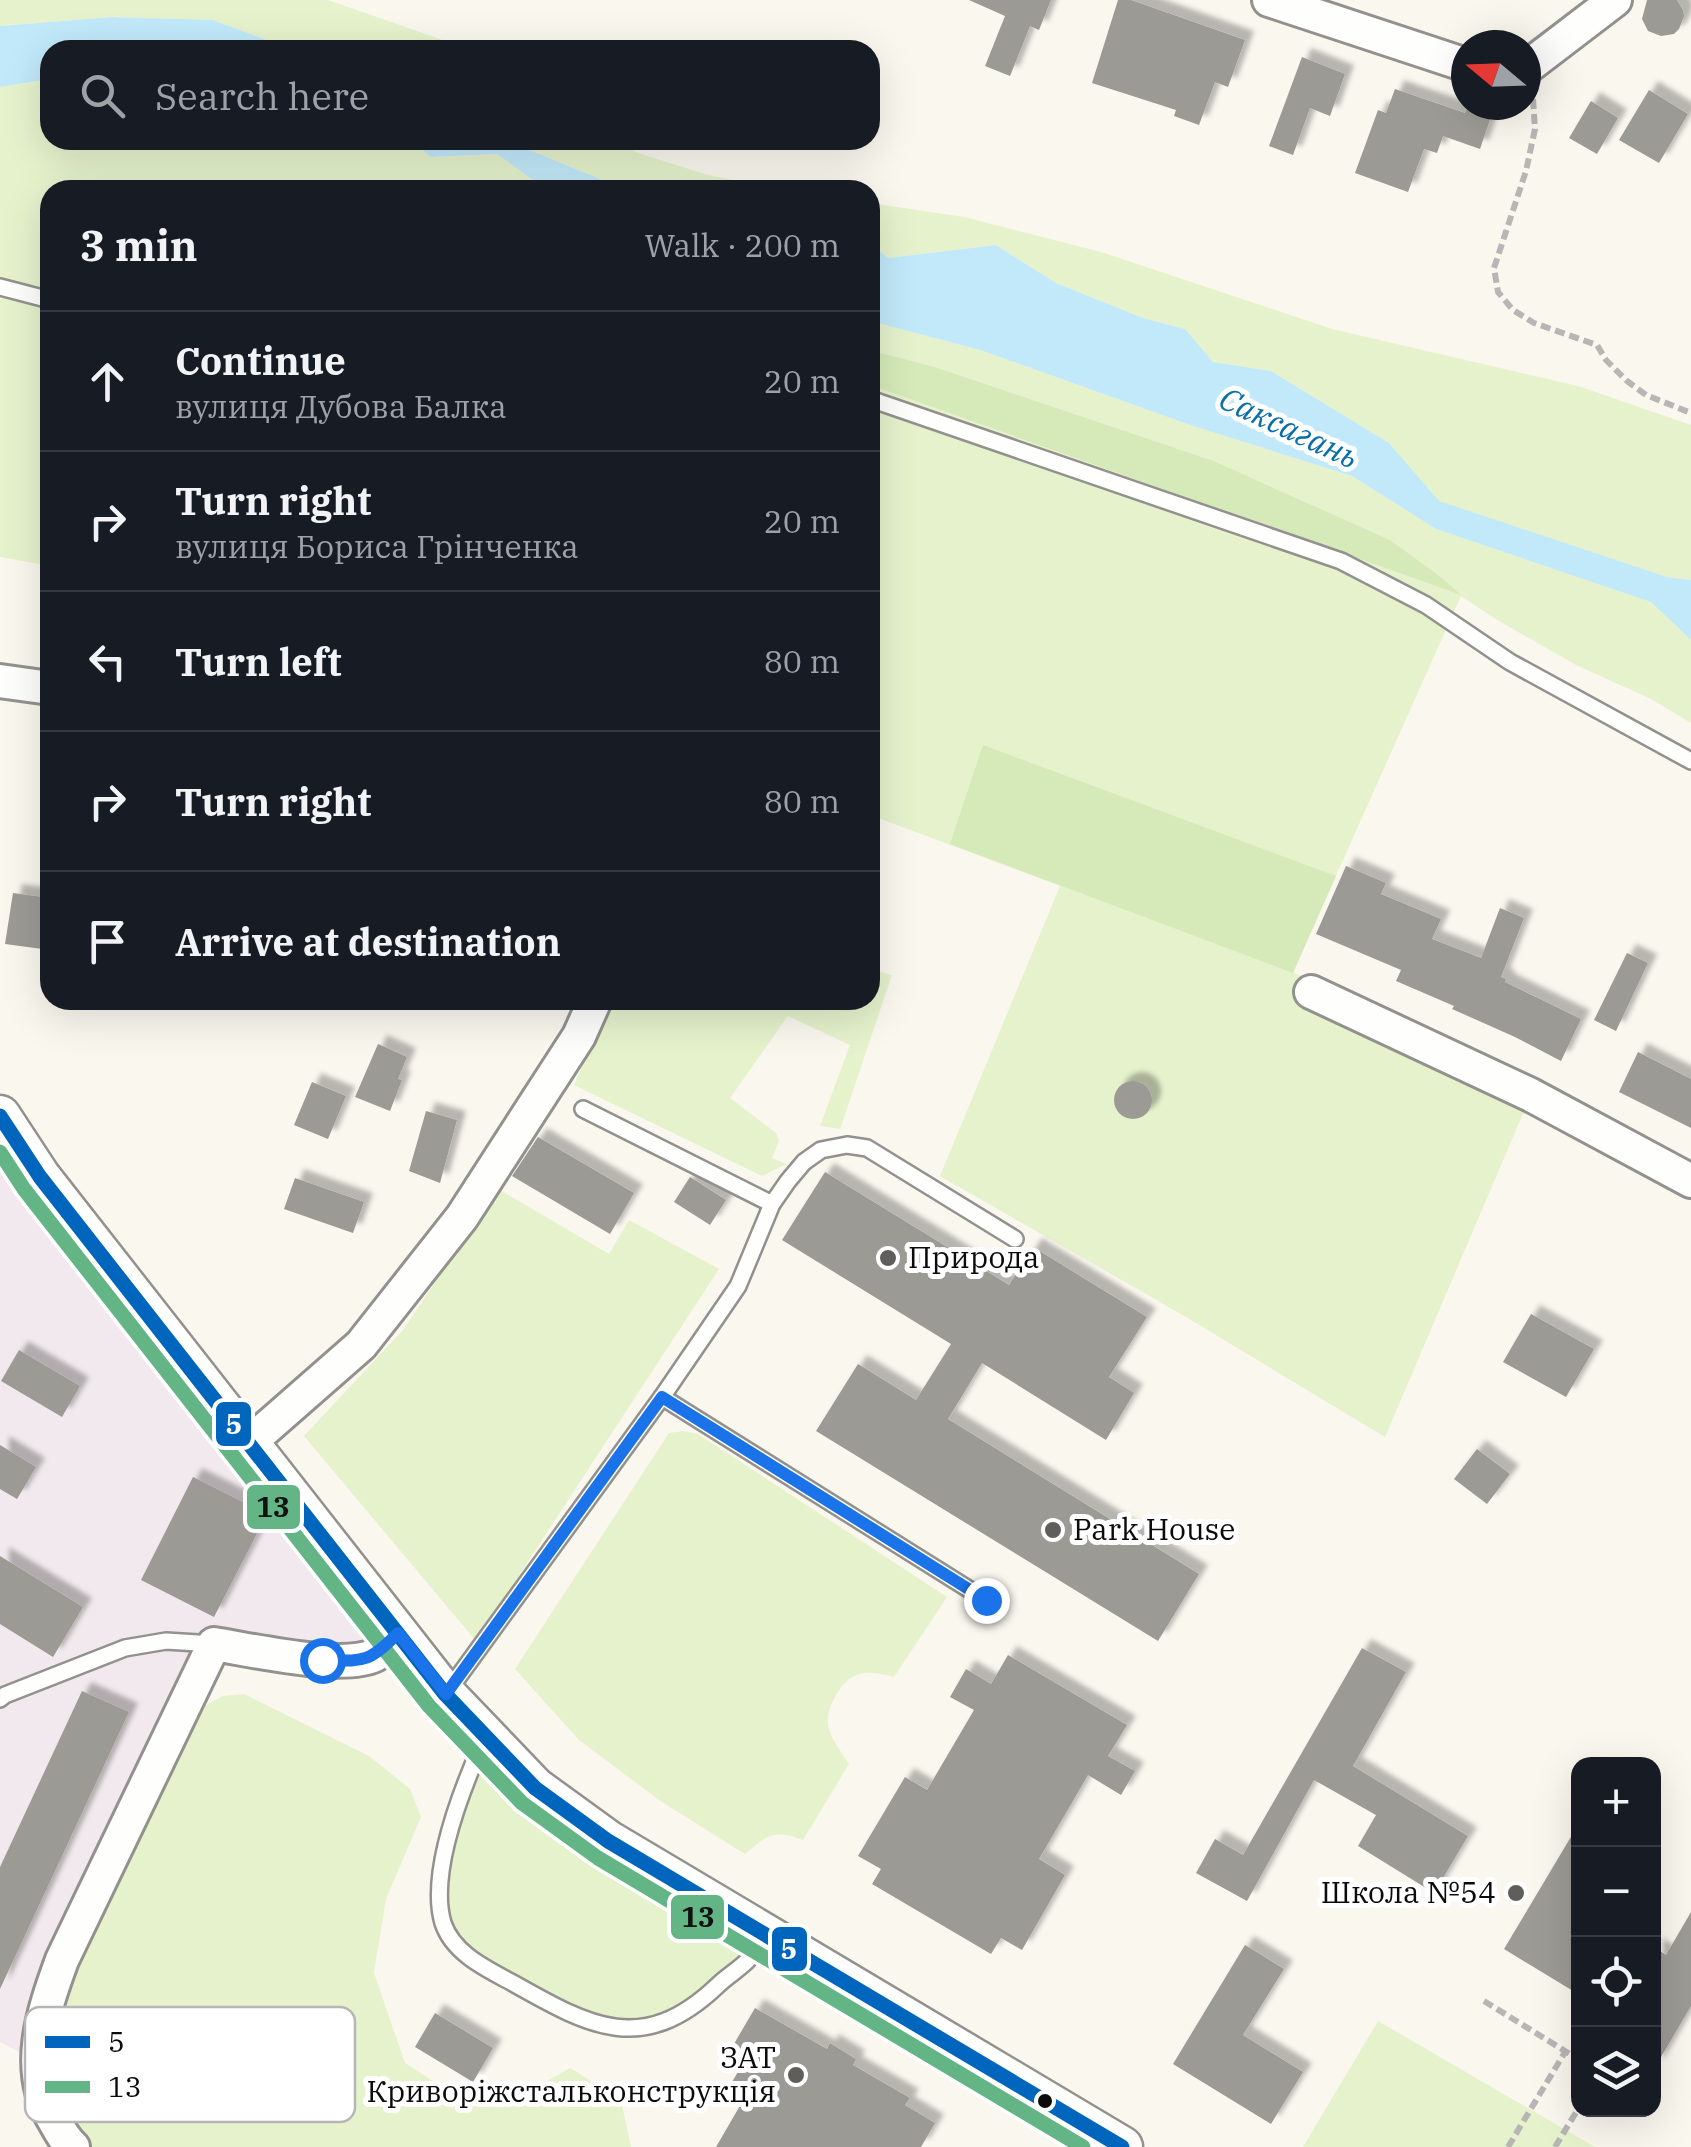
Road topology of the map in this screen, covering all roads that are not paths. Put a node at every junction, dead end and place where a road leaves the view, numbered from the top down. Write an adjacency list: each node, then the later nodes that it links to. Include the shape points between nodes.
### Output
1 (1269, 0): 4 (street)
2 (1615, 0): 3 (street)
3 (1541, 57)
4 (1451, 60)
5 (0, 287): 6 (lane)
6 (40, 297)
7 (880, 402): 10 (lane, via 1341,561)
8 (0, 681): 9 (street)
9 (40, 687)
10 (1691, 761)
11 (1312, 992): 15 (street, via 1531,1095)
12 (590, 1010): 19 (street, via 462,1218 361,1345)
13 (583, 1108): 16 (lane)
14 (0, 1116): 19 (street)
15 (1691, 1181)
16 (772, 1204): 17 (lane, via 804,1162 847,1145 867,1148); 18 (lane, via 738,1286)
17 (1015, 1238)
18 (662, 1397): 20 (lane); 23 (lane)
19 (248, 1444): 21 (street)
20 (986, 1600)
21 (398, 1633): 22 (street, via 378,1654 357,1660); 23 (street)
22 (214, 1644): 24 (lane, via 166,1641 124,1648); 27 (street)
23 (446, 1694): 25 (street)
24 (0, 1699)
25 (486, 1736): 26 (street, via 535,1788 608,1841); 26 (lane, via 460,1793 441,1870 444,1925 473,1961 563,2012 636,2030 685,2012 746,1962)
26 (764, 1936): 30 (street)
27 (45, 2007)
28 (55, 2122): 29 (street)
29 (74, 2147)
30 (1122, 2147)

